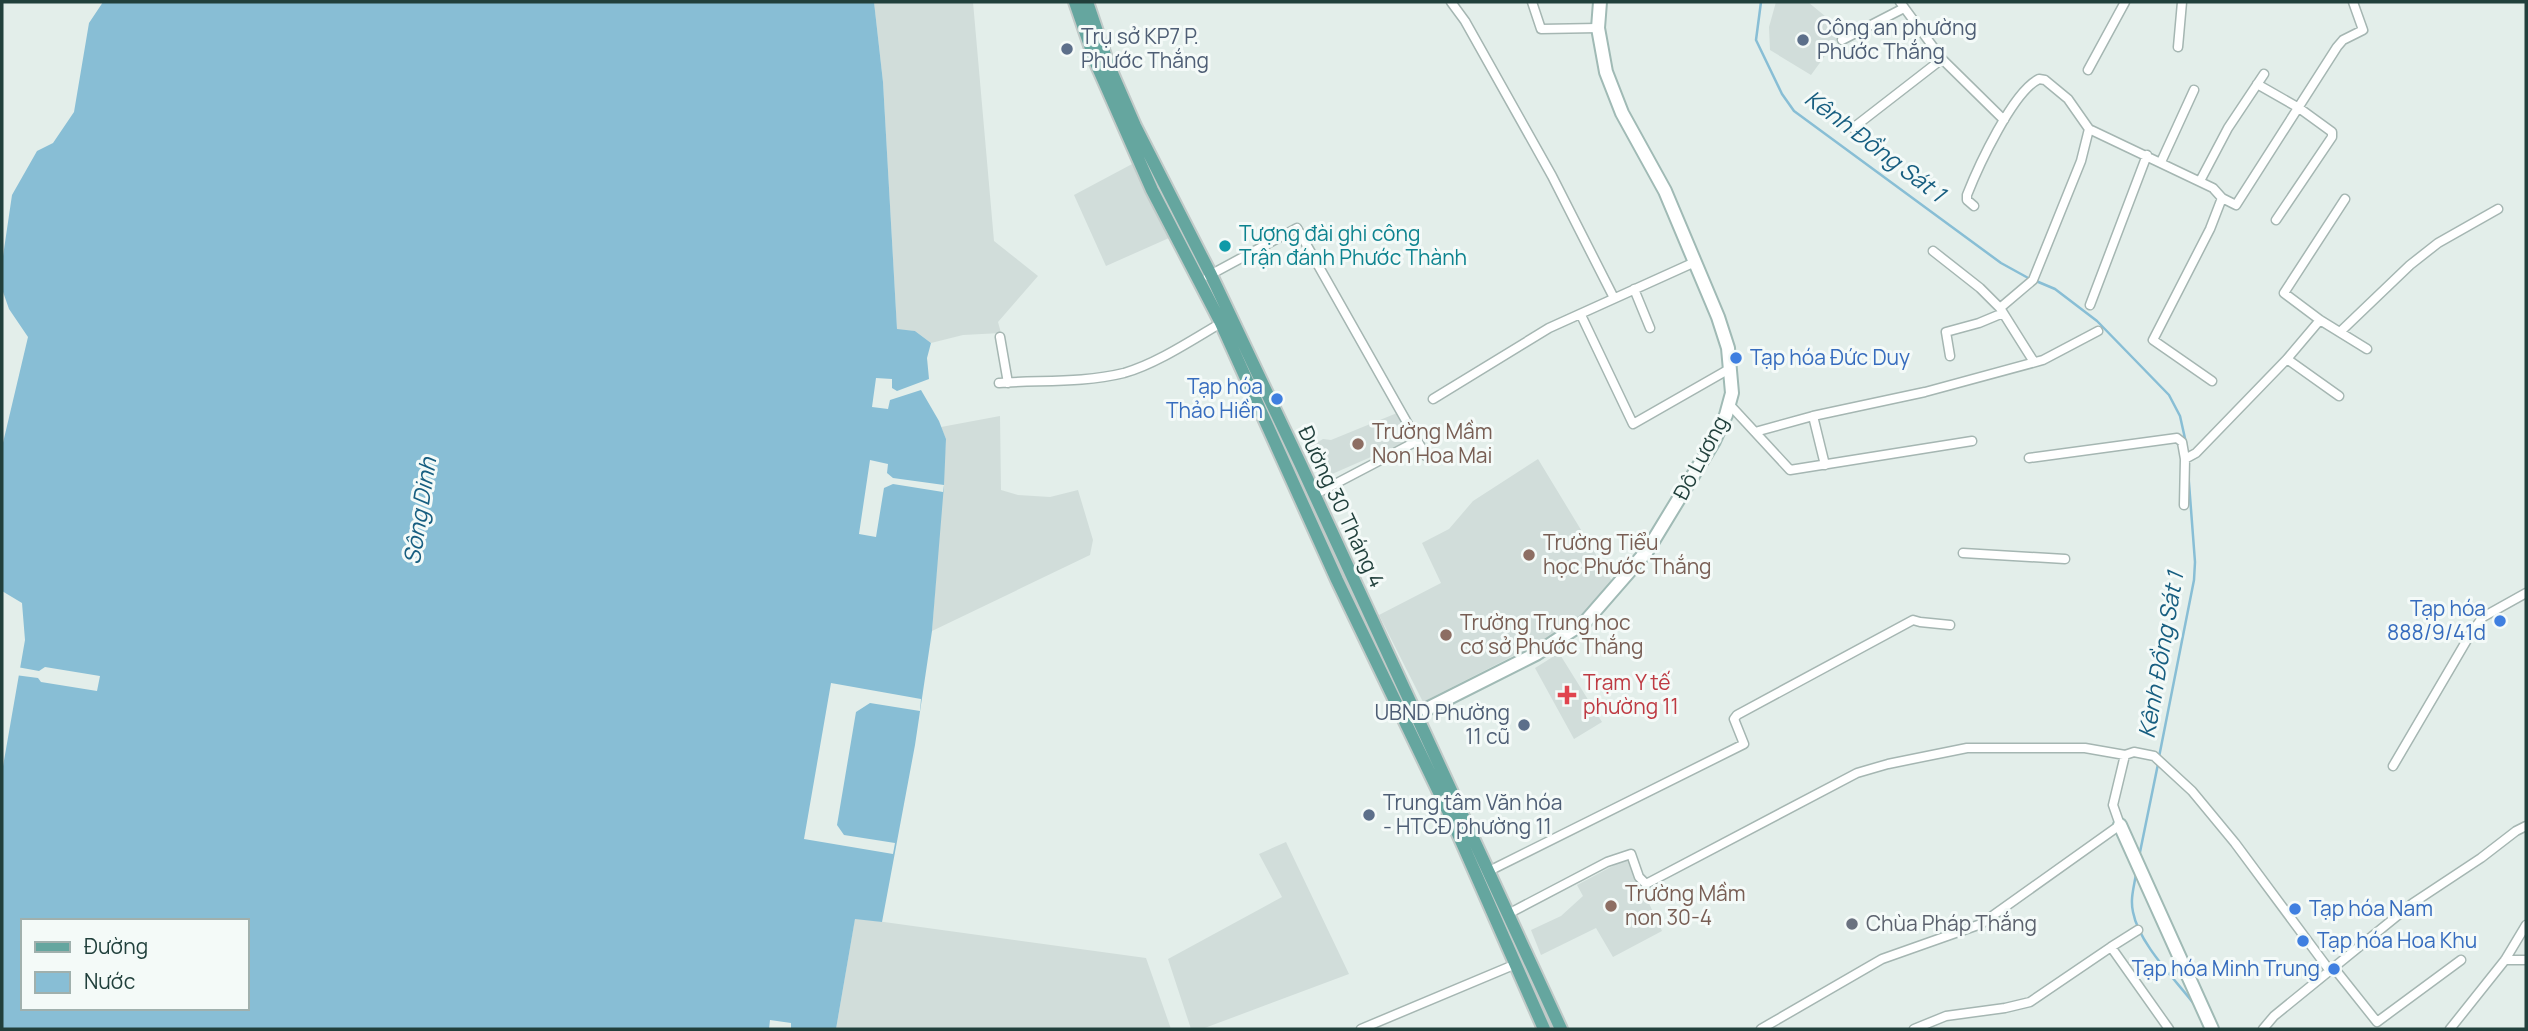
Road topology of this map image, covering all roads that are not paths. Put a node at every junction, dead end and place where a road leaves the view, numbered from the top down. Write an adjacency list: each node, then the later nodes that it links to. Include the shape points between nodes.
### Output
1 (1451, 2): 33 (street, via 1552,176)
2 (1532, 2): 9 (street, via 1541,29)
3 (1600, 2): 9 (street, Đô Lương)
4 (2125, 2): 13 (street)
5 (2182, 2): 11 (street)
6 (2353, 2): 17 (street, via 2363,30 2337,47)
7 (1083, 3): 31 (main road, Đường 30 Tháng 4, via 1096,63 1147,178 1166,202)
8 (1902, 5): 10 (street); 12 (street)
9 (1598, 28): 30 (street, Đô Lương, via 1606,72 1622,113 1665,191)
10 (1842, 40)
11 (2178, 47)
12 (1942, 59): 18 (street); 19 (street)
13 (2088, 70)
14 (2264, 74): 15 (street)
15 (2257, 85): 17 (street); 23 (street)
16 (2194, 90): 22 (street)
17 (2299, 108): 24 (street, via 2240,200 2233,205); 28 (street, via 2333,135)
18 (2004, 120): 20 (street, via 2020,93 2042,79 2068,99); 26 (street, via 1967,195)
19 (1853, 128)
20 (2089, 129): 21 (street); 35 (street, via 2081,161 2033,280)
21 (2147, 155): 22 (street); 34 (street)
22 (2161, 162): 23 (street)
23 (2200, 181): 24 (street)
24 (2222, 198): 48 (street, via 2153,340)
25 (2345, 199): 38 (street, via 2284,293)
26 (1974, 206)
27 (2498, 209): 41 (street, via 2438,243)
28 (2276, 220)
29 (1933, 251): 35 (street)
30 (1695, 262): 32 (street); 47 (street, Đô Lương, via 1718,317)
31 (1205, 278): 37 (main road, Đường 30 Tháng 4); 54 (street, via 1297,228)
32 (1634, 289): 33 (street); 39 (street)
33 (1614, 298): 36 (street)
34 (2090, 305)
35 (2002, 310): 44 (street, via 1979,323 1946,332); 46 (street)
36 (1581, 315): 47 (street, via 1633,424); 50 (street, via 1549,328)
37 (1225, 320): 42 (street, via 1126,372 1062,382 1003,383); 59 (main road, Đường 30 Tháng 4); 61 (main road, Đường 30 Tháng 4)
38 (2319, 320): 41 (street); 45 (street)
39 (1650, 328)
40 (2098, 331): 46 (street)
41 (2340, 332): 43 (street)
42 (1000, 337)
43 (2367, 349)
44 (1950, 356)
45 (2287, 359): 49 (street); 58 (street)
46 (2034, 362): 52 (street)
47 (1731, 368): 51 (street, Đô Lương)
48 (2212, 381)
49 (2339, 396)
50 (1433, 399)
51 (1729, 404): 53 (street); 68 (street, Đô Lương, via 1714,441 1647,551 1586,621 1536,654)
52 (1813, 416): 53 (street); 60 (street)
53 (1755, 432): 60 (street, via 1790,470)
54 (1418, 441): 56 (street); 62 (street)
55 (1972, 442): 60 (street)
56 (1426, 456)
57 (2029, 458): 58 (street, via 2172,437 2182,442)
58 (2186, 459): 63 (street)
59 (1300, 463): 61 (main road); 62 (main road, Đường 30 Tháng 4)
60 (1825, 465)
61 (1286, 468): 69 (main road, Đường 30 Tháng 4)
62 (1314, 495): 68 (main road, Đường 30 Tháng 4)
63 (2184, 505)
64 (1963, 553): 65 (street)
65 (2065, 559)
66 (2526, 593): 71 (street, via 2483,617)
67 (1950, 625): 74 (street, via 1913,620 1737,715 1734,719 1744,744)
68 (1417, 714): 69 (street, Đô Lương); 74 (main road, Đường 30 Tháng 4)
69 (1405, 720): 82 (main road, Đường 30 Tháng 4)
70 (2125, 755): 72 (street, via 2113,805); 75 (street, via 2085,748 1967,748 1873,768 1646,884 1631,854); 83 (street, via 2154,756 2192,791)
71 (2393, 765)
72 (2120, 825): 87 (street, via 1981,924 1882,958); 90 (street)
73 (2526, 826): 83 (street, via 2413,903)
74 (1489, 871): 75 (main road, Đường 30 Tháng 4)
75 (1508, 914): 86 (main road, Đường 30 Tháng 4)
76 (2526, 925): 80 (street)
77 (2138, 930): 78 (street)
78 (2111, 947): 88 (street, via 2030,1002 1946,1016); 89 (street)
79 (2461, 960): 83 (street, via 2377,1023)
80 (2505, 960): 81 (street); 92 (street)
81 (2526, 960)
82 (1516, 964): 84 (street); 85 (main road, Đường 30 Tháng 4)
83 (2332, 970): 91 (street)
84 (1361, 1029)
85 (1544, 1029)
86 (1561, 1029)
87 (1761, 1029)
88 (1913, 1029)
89 (2169, 1029)
90 (2212, 1029)
91 (2263, 1029)
92 (2450, 1029)

